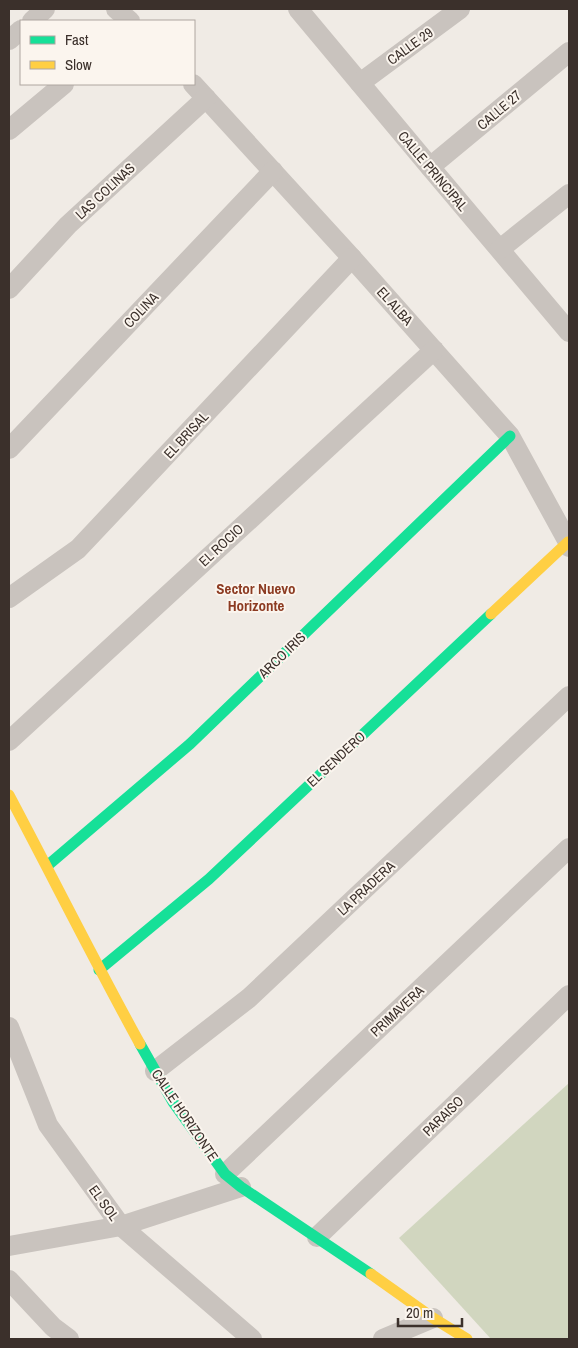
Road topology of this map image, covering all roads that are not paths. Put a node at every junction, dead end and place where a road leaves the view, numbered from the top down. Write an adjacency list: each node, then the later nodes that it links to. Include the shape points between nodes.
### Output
1 (45, 9): 5 (street)
2 (116, 9): 6 (street)
3 (298, 9): 10 (street, CALLE PRINCIPAL)
4 (460, 9): 10 (street, CALLE 29)
5 (33, 20)
6 (129, 20)
7 (20, 31): 8 (street)
8 (9, 40)
9 (569, 52): 14 (street, CALLE 27)
10 (360, 83): 14 (street, CALLE PRINCIPAL)
11 (63, 85): 13 (street)
12 (200, 91): 15 (street, EL ALBA); 19 (street, LAS COLINAS)
13 (9, 130)
14 (430, 167): 17 (street, CALLE PRINCIPAL)
15 (273, 171): 18 (street, EL ALBA); 23 (street, COLINA)
16 (569, 194): 17 (street)
17 (500, 249): 20 (street, CALLE PRINCIPAL)
18 (352, 258): 21 (street, EL ALBA); 25 (street, EL BRISAL, via 78,549)
19 (9, 288)
20 (567, 325)
21 (434, 350): 22 (street, EL ALBA); 27 (street, EL ROCIO)
22 (510, 436): 24 (street, EL ALBA); 30 (street, ARCO IRIS, via 190,744)
23 (9, 450)
24 (569, 544): 31 (street, EL SENDERO, via 208,879)
25 (9, 598)
26 (569, 696): 34 (street, LA PRADERA, via 249,998)
27 (9, 741)
28 (9, 795): 30 (street, CALLE HORIZONTE)
29 (569, 848): 35 (street, PRIMAVERA)
30 (47, 866): 31 (street, CALLE HORIZONTE)
31 (99, 970): 34 (street, CALLE HORIZONTE)
32 (569, 995): 38 (street, PARAISO)
33 (9, 1026): 37 (street, EL SOL, via 48,1125)
34 (155, 1071): 35 (street, CALLE HORIZONTE, via 173,1102)
35 (225, 1174): 36 (street, CALLE HORIZONTE)
36 (241, 1187): 37 (street); 38 (street, CALLE HORIZONTE)
37 (121, 1226): 39 (street); 43 (street, EL SOL)
38 (317, 1237): 41 (street, CALLE HORIZONTE)
39 (9, 1246)
40 (9, 1280): 42 (street, via 52,1327)
41 (433, 1318): 44 (street); 45 (street, CALLE HORIZONTE)
42 (68, 1339)
43 (252, 1339)
44 (383, 1339)
45 (467, 1339)

